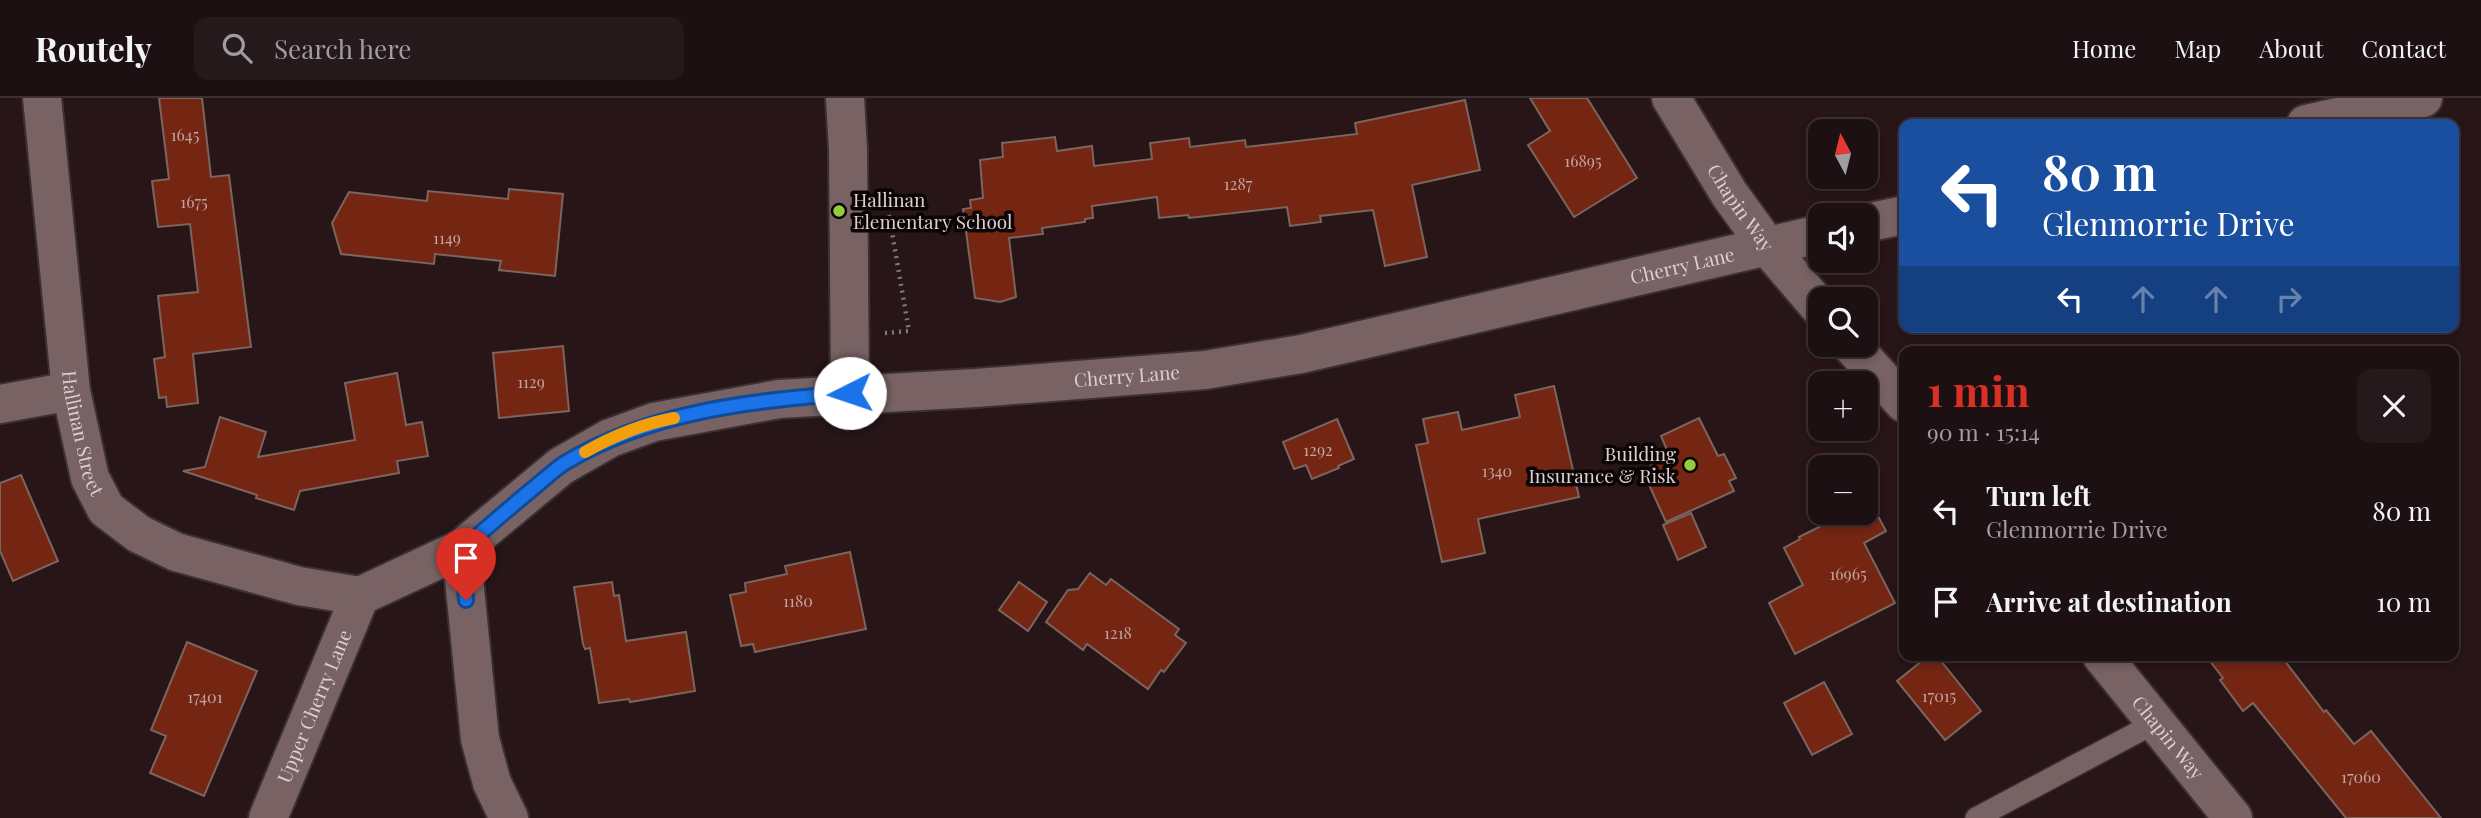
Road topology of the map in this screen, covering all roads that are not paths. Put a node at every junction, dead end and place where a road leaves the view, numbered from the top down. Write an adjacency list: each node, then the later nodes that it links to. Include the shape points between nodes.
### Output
1 (42, 98): 12 (street, Hallinan Street)
2 (845, 98): 13 (street)
3 (1671, 98): 9 (street, Chapin Way)
4 (2423, 98): 5 (street)
5 (2328, 119)
6 (1899, 216): 7 (street)
7 (1878, 220)
8 (1808, 237): 9 (street, Cherry Lane)
9 (1767, 246): 10 (street, Chapin Way); 13 (street, Cherry Lane, via 1301,354 1205,370)
10 (1808, 294)
11 (1862, 357): 14 (street)
12 (71, 391): 15 (street); 17 (street, Hallinan Street, via 90,478 106,509 139,534 188,555 299,586)
13 (850, 393): 16 (street, Cherry Lane, via 779,398 708,411 654,422 610,438 561,466)
14 (1899, 398)
15 (0, 404)
16 (461, 550): 17 (street); 21 (street, via 480,739 492,783)
17 (360, 596): 20 (street, Upper Cherry Lane)
18 (2106, 661): 19 (street, Chapin Way)
19 (2155, 723): 22 (lane); 23 (street, Chapin Way)
20 (268, 818)
21 (509, 818)
22 (1976, 818)
23 (2234, 818)

